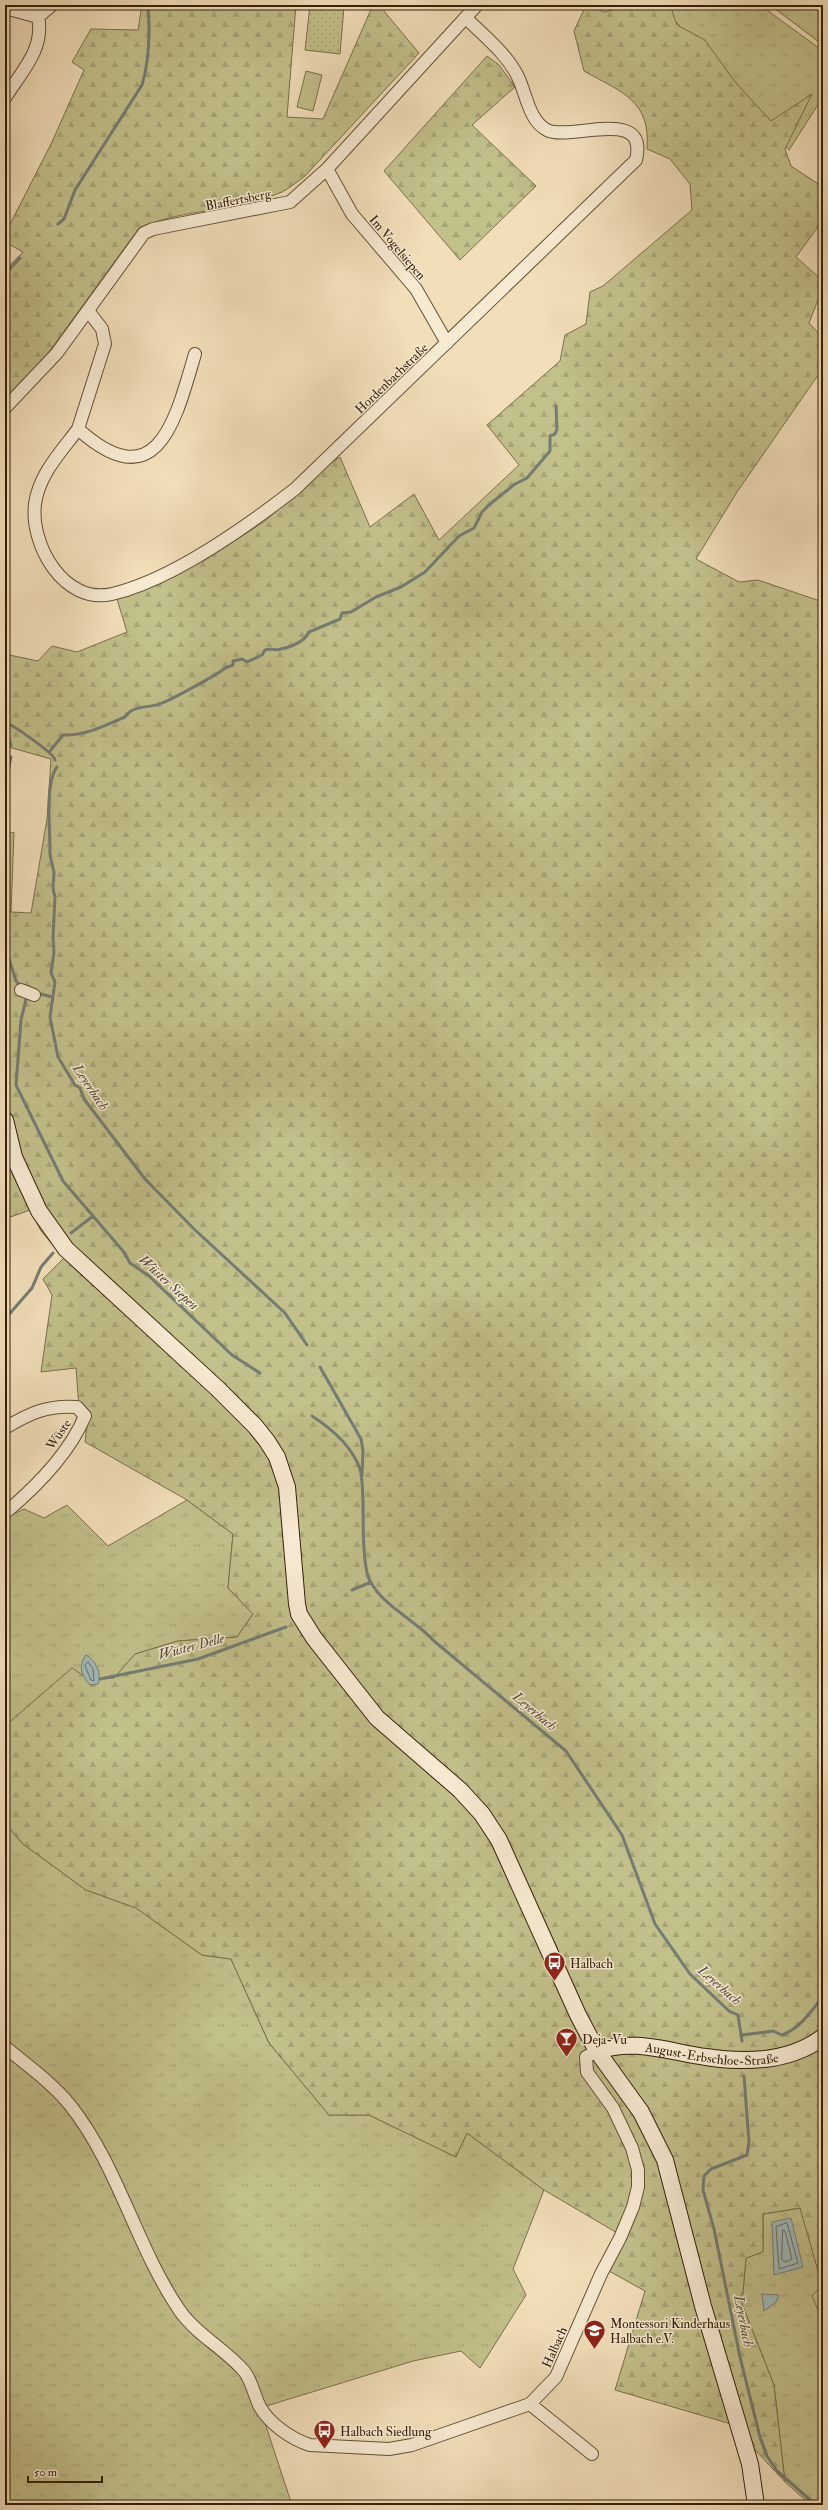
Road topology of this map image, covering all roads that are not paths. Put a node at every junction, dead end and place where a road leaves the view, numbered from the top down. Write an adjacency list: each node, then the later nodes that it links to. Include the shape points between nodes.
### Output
1 (52, 5): 4 (street)
2 (477, 5): 5 (street, Blaffertsberg)
3 (5, 8): 4 (street)
4 (38, 17): 6 (street, via 40,38 34,53)
5 (466, 18): 7 (street, Blaffertsberg); 9 (street, Hordenbachstraße, via 507,59 518,77 539,125 547,131 558,132 617,128 634,138 638,152 636,160)
6 (5, 98)
7 (327, 170): 8 (street, Blaffertsberg, via 290,202 153,229 144,233); 9 (street, Im Vogelsiepen, via 352,214 416,290)
8 (89, 312): 11 (street, Blaffertsberg, via 57,353); 12 (street, Hordenbachstraße, via 102,329 105,344)
9 (447, 343): 12 (street, Hordenbachstraße, via 295,489 252,523 160,575 112,594 94,594 75,589 58,575 47,559 35,523 35,504 40,484 51,464)
10 (195, 354): 12 (street, via 176,415 157,445 146,453 132,457 107,452)
11 (5, 408)
12 (78, 429)
13 (21, 990): 14 (street)
14 (34, 995)
15 (5, 1120): 20 (main road, via 14,1157 39,1211 66,1248 218,1389 268,1441 277,1457 287,1487 296,1604 304,1623 377,1718 460,1790 482,1814 499,1840 563,1983)
16 (5, 1428): 17 (street, Wüste, via 31,1412 42,1409 77,1407 85,1416 61,1455 26,1495)
17 (5, 1513)
18 (823, 2037): 20 (main road, August-Erbschloe-Straße, via 792,2054 760,2059 706,2057 621,2044)
19 (5, 2047): 21 (street, Halbach, via 60,2094 71,2107 120,2188 154,2265 181,2312 244,2372 261,2408 276,2426 300,2442 310,2445 397,2449)
20 (597, 2051): 21 (street, Halbach, via 586,2057 585,2066 613,2108 637,2162 638,2178 633,2207 556,2377); 23 (main road, via 641,2112 656,2139 672,2182 703,2306 750,2464)
21 (530, 2404): 22 (street)
22 (592, 2454)
23 (756, 2505)

